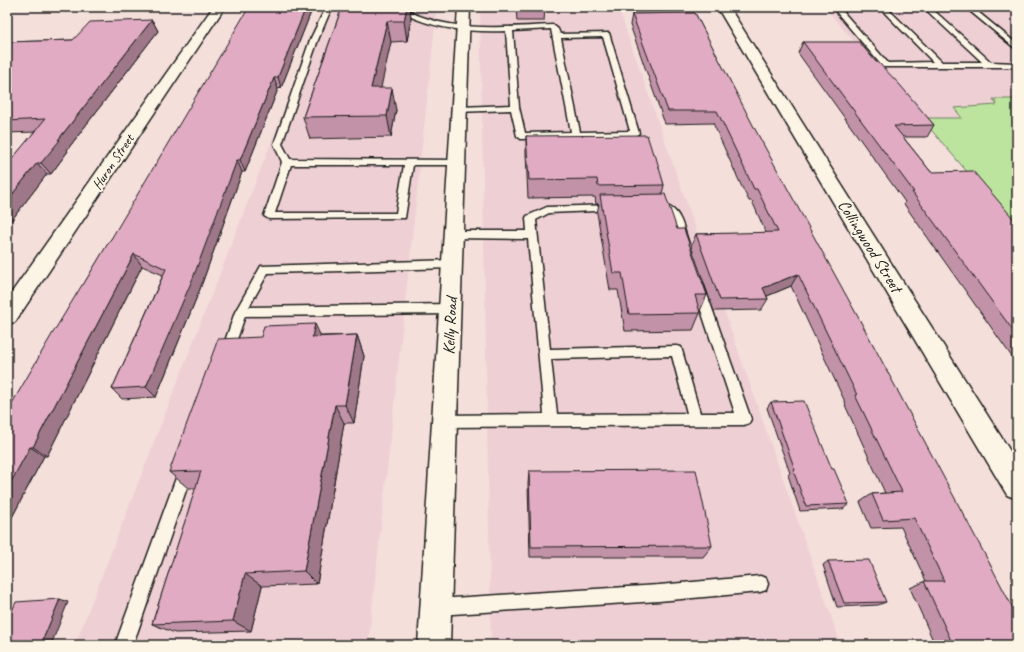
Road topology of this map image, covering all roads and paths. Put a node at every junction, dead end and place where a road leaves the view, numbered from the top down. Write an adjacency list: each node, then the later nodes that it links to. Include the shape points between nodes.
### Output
1 (219, 7): 34 (street, Huron Street)
2 (329, 7): 22 (lane, via 314,40 278,144)
3 (404, 7): 13 (lane, via 405,12 423,21)
4 (464, 7): 13 (street, Kelly Road)
5 (723, 7): 41 (street, Collingwood Street)
6 (835, 7): 16 (lane, via 886,65)
7 (882, 7): 16 (lane)
8 (926, 7): 17 (lane)
9 (968, 7): 15 (lane)
10 (1014, 7): 11 (lane)
11 (1017, 10)
12 (510, 28): 13 (lane); 14 (lane, via 553,27); 19 (lane)
13 (464, 29): 20 (street, Kelly Road)
14 (557, 36): 21 (lane); 21 (lane, via 606,35 635,133)
15 (1017, 48)
16 (940, 64): 17 (lane)
17 (989, 64): 18 (lane)
18 (1017, 65)
19 (515, 107): 20 (lane); 21 (lane, via 521,136)
20 (460, 110): 23 (street, Kelly Road)
21 (576, 135)
22 (287, 162): 24 (lane); 24 (lane, via 269,216 401,216)
23 (458, 162): 24 (lane); 27 (street, Kelly Road)
24 (409, 163)
25 (647, 207): 29 (lane, via 662,207 674,213)
26 (624, 208): 28 (lane, via 547,210 531,218)
27 (453, 234): 28 (lane); 30 (street, Kelly Road)
28 (533, 235): 35 (lane)
29 (689, 257)
30 (453, 264): 32 (street, Kelly Road); 33 (lane, via 265,269)
31 (694, 272): 37 (lane, via 744,419)
32 (451, 309): 33 (lane); 38 (street, Kelly Road)
33 (241, 312): 36 (lane)
34 (7, 316)
35 (544, 354): 37 (lane, via 677,351); 39 (lane)
36 (223, 364)
37 (695, 419): 39 (lane)
38 (446, 420): 39 (lane); 43 (street, Kelly Road)
39 (551, 421)
40 (192, 453): 44 (lane)
41 (1017, 486)
42 (760, 584): 43 (lane, via 659,594)
43 (436, 607): 45 (street, Kelly Road)
44 (124, 645)
45 (434, 645)

